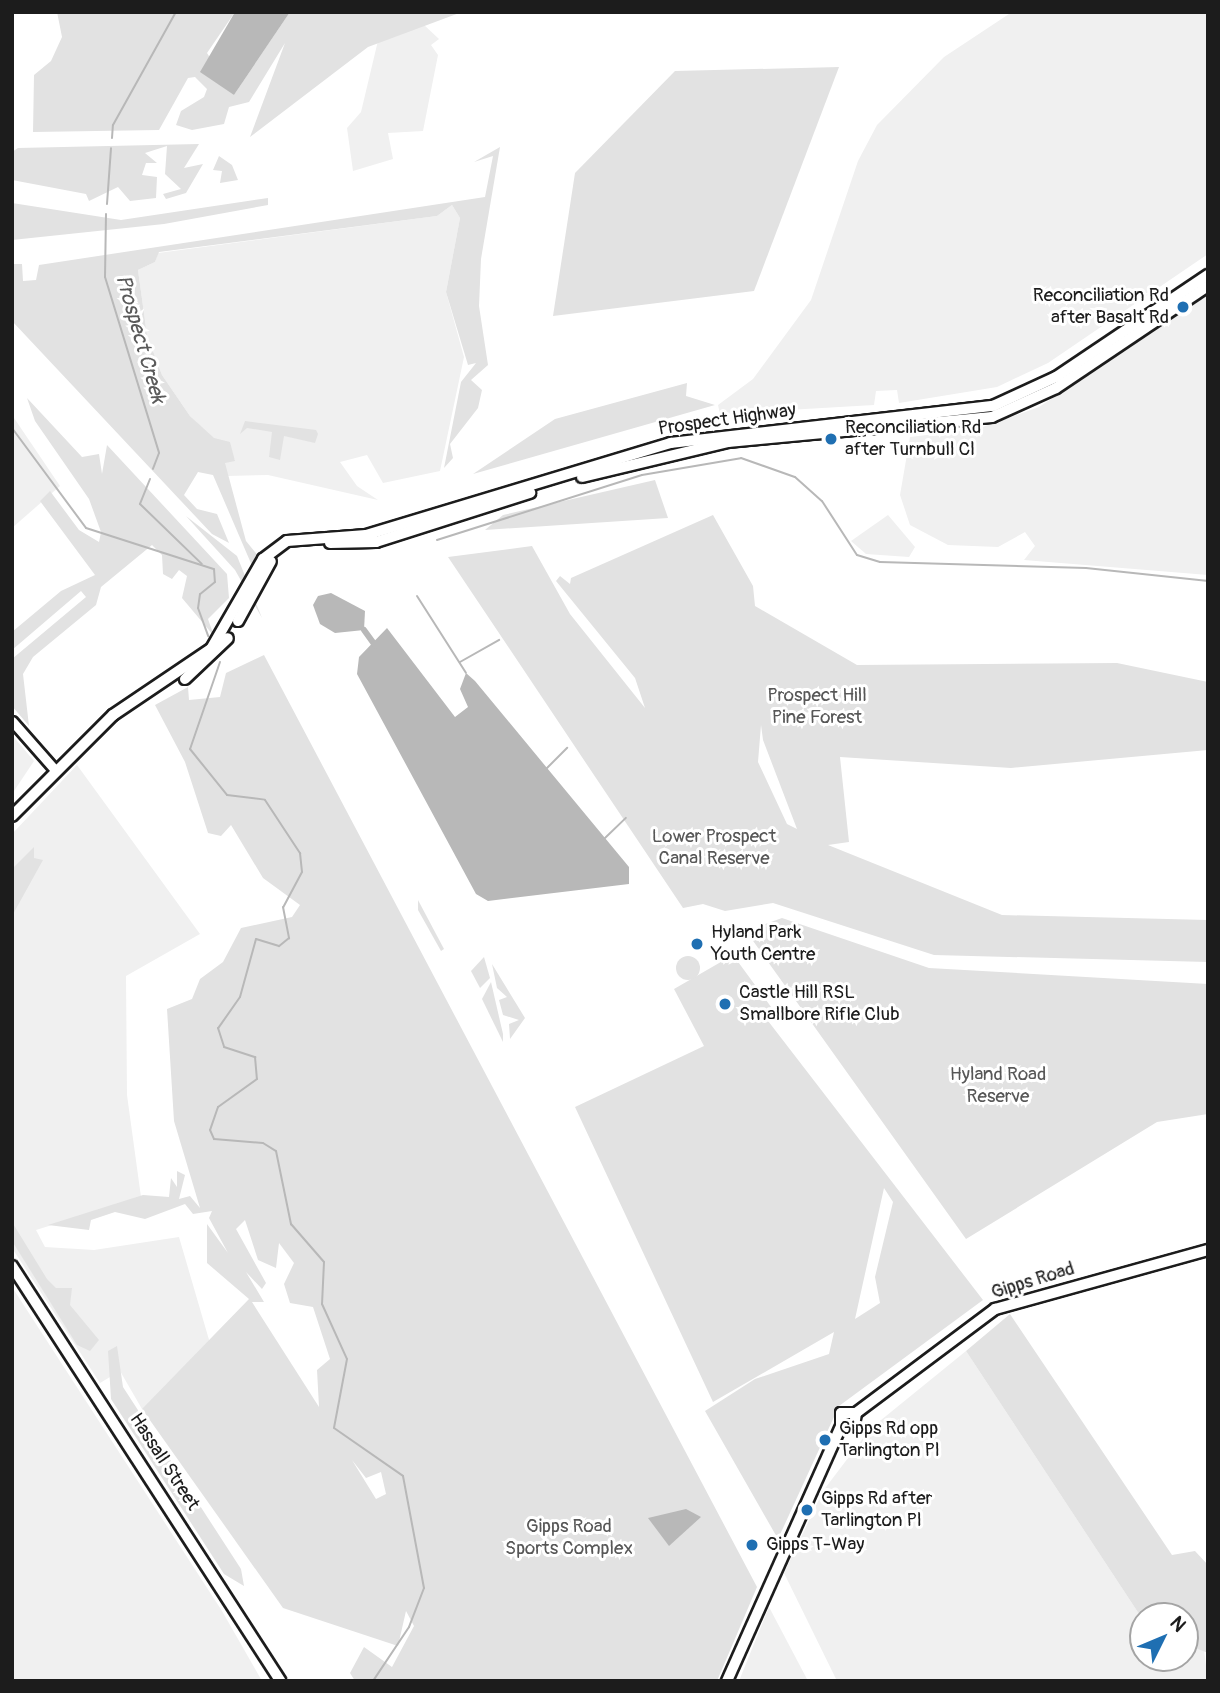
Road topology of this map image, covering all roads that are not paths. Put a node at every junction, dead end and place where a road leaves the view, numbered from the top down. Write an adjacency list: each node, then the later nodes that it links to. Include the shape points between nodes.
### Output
1 (1208, 275): 3 (main road, Prospect Highway, via 1056,377 993,406 671,443 366,535 293,538 267,555)
2 (1208, 286): 3 (main road, Prospect Highway, via 1065,383 998,415 670,453 376,542 296,545 271,561)
3 (250, 590): 5 (main road, via 223,640 188,673 131,709)
4 (12, 721): 5 (street)
5 (55, 770): 6 (main road)
6 (12, 816)
7 (1208, 1250): 10 (main road, Gipps Road, via 995,1309 856,1413 854,1427 841,1426)
8 (12, 1266): 9 (main road, Hassall Street)
9 (280, 1681)
10 (727, 1681)

